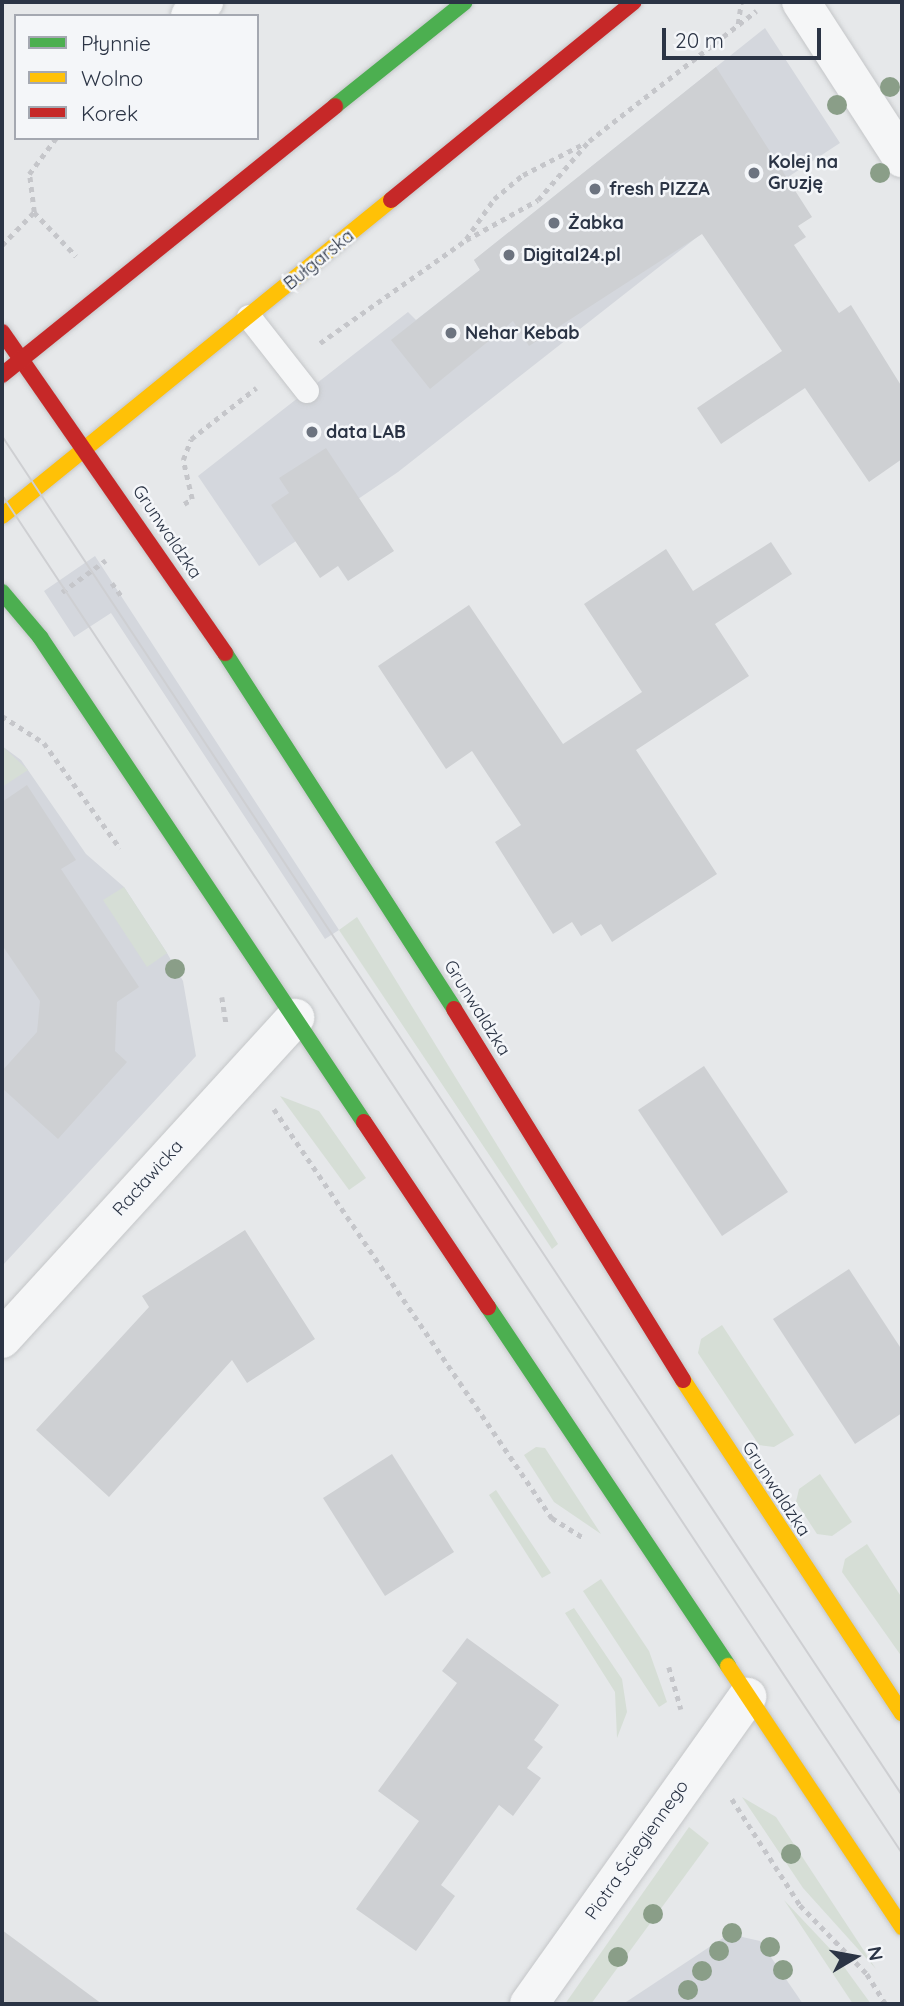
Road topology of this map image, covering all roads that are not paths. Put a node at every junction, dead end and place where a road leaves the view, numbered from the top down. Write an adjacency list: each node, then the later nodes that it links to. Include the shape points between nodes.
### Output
1 (465, 2): 7 (street)
2 (634, 2): 5 (street, Bułgarska)
3 (801, 2): 4 (street)
4 (902, 158)
5 (249, 317): 9 (lane); 10 (street, Bułgarska)
6 (2, 332): 7 (street, Grunwaldzka)
7 (22, 359): 8 (street); 10 (street, Grunwaldzka)
8 (2, 374)
9 (307, 391)
10 (87, 449): 11 (street, Bułgarska); 16 (street, Grunwaldzka, via 398,915 613,1273)
11 (2, 516)
12 (2, 592): 13 (street, via 25,618)
13 (295, 1018): 14 (street, Racławicka); 15 (street)
14 (2, 1339)
15 (747, 1697): 17 (street); 18 (street, Piotra Ściegiennego)
16 (902, 1714)
17 (902, 1927)
18 (528, 2004)

